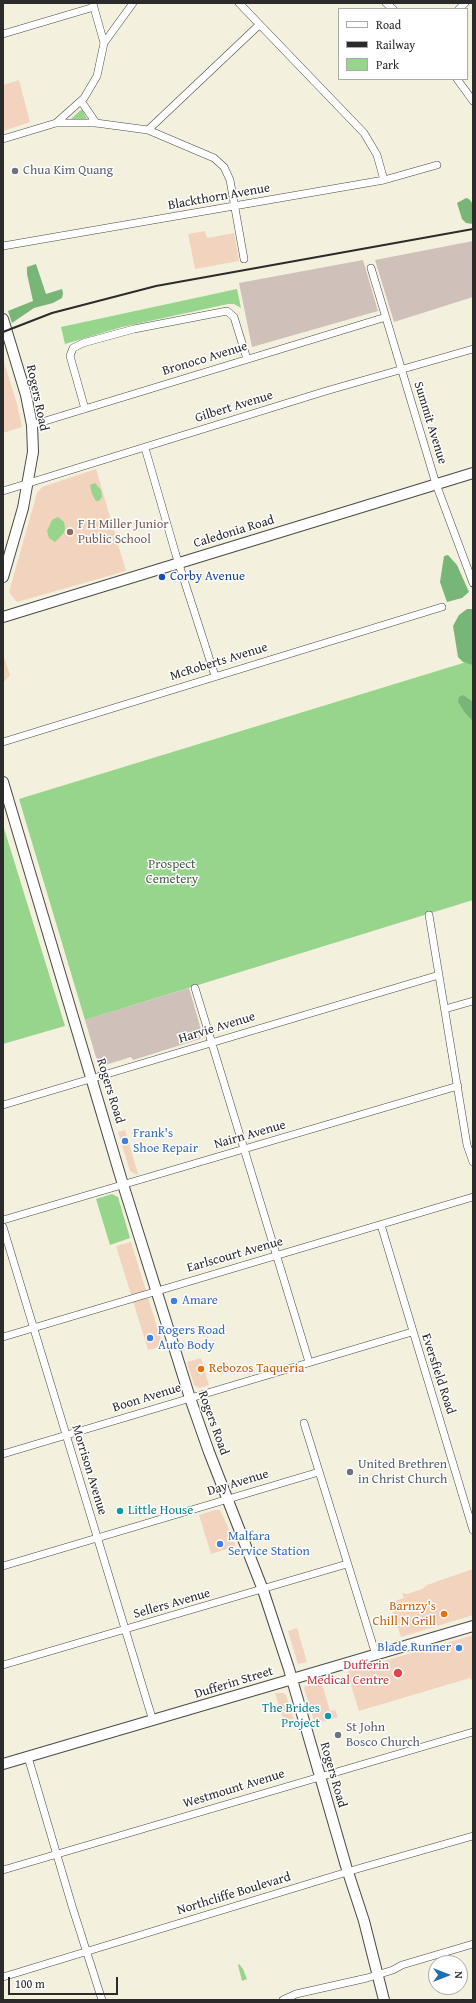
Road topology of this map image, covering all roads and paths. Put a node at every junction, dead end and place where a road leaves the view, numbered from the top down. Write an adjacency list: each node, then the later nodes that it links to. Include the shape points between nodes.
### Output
1 (133, 3): 6 (street)
2 (239, 3): 4 (street)
3 (94, 5): 5 (street); 6 (street)
4 (259, 25): 12 (street); 15 (street, via 364,133 377,155)
5 (3, 34)
6 (104, 42): 8 (street, via 96,76)
7 (459, 80): 9 (street)
8 (81, 101): 10 (street); 11 (street)
9 (473, 101)
10 (56, 123): 11 (street); 13 (street)
11 (96, 123): 12 (street)
12 (148, 130): 16 (street, via 205,154 224,166 230,180)
13 (3, 139)
14 (437, 165): 15 (street, Blackthorn Avenue)
15 (384, 180): 16 (street, Blackthorn Avenue)
16 (235, 206): 17 (street, Blackthorn Avenue); 18 (street)
17 (3, 246)
18 (244, 259)
19 (371, 268): 20 (street, Summit Avenue)
20 (386, 317): 23 (street, Bronoco Avenue); 24 (street, Summit Avenue)
21 (3, 319): 26 (street, Rogers Road, via 26,395)
22 (473, 349): 24 (street, Gilbert Avenue)
23 (247, 359): 25 (street, Bronoco Avenue); 25 (street, via 234,316 226,311 134,329 83,343 73,348 70,356)
24 (402, 369): 27 (street, Gilbert Avenue); 30 (street, Summit Avenue)
25 (85, 409): 26 (street, Bronoco Avenue)
26 (32, 425): 29 (street, Rogers Road, via 33,452)
27 (145, 448): 29 (street, Gilbert Avenue); 32 (street)
28 (473, 473): 30 (street, Caledonia Road)
29 (29, 484): 31 (street, Gilbert Avenue); 33 (street, Rogers Road)
30 (436, 484): 32 (street, Caledonia Road); 34 (street, Summit Avenue)
31 (3, 491)
32 (179, 562): 36 (street, Caledonia Road); 37 (street)
33 (3, 576)
34 (473, 583)
35 (442, 607): 37 (street, McRoberts Avenue)
36 (3, 617)
37 (215, 676): 38 (street, McRoberts Avenue)
38 (3, 742)
39 (3, 782): 46 (street, Rogers Road)
40 (429, 915): 41 (street)
41 (439, 975): 44 (street); 45 (street, Harvie Avenue)
42 (195, 988): 45 (street)
43 (473, 1001): 44 (street)
44 (445, 1009): 47 (street)
45 (212, 1043): 46 (street, Harvie Avenue); 49 (street)
46 (92, 1078): 48 (street, Harvie Avenue); 51 (street, Rogers Road)
47 (458, 1086): 49 (street, Nairn Avenue); 50 (street)
48 (3, 1105)
49 (243, 1149): 51 (street, Nairn Avenue); 56 (street)
50 (473, 1162)
51 (123, 1184): 53 (street, Nairn Avenue); 57 (street, Rogers Road)
52 (473, 1197): 54 (street, Earlscourt Avenue)
53 (3, 1220)
54 (381, 1225): 56 (street, Earlscourt Avenue); 59 (street, Eversfield Road)
55 (3, 1227): 58 (street, Morrison Avenue)
56 (276, 1256): 57 (street, Earlscourt Avenue); 61 (street)
57 (156, 1291): 58 (street, Earlscourt Avenue); 62 (street, Rogers Road)
58 (33, 1328): 60 (street, Earlscourt Avenue); 64 (street, Morrison Avenue)
59 (412, 1332): 61 (street, Boon Avenue); 68 (street, Eversfield Road)
60 (3, 1337)
61 (309, 1362): 62 (street, Boon Avenue)
62 (190, 1398): 64 (street, Boon Avenue); 67 (street, Rogers Road)
63 (304, 1423): 66 (street)
64 (66, 1434): 65 (street, Boon Avenue); 70 (street, Morrison Avenue)
65 (3, 1454)
66 (319, 1472): 67 (street, Day Avenue); 71 (street)
67 (227, 1499): 70 (street, Day Avenue); 73 (street, Rogers Road)
68 (471, 1513): 69 (street, Eversfield Road)
69 (473, 1530)
70 (97, 1538): 72 (street, Day Avenue); 75 (street, Morrison Avenue)
71 (347, 1564): 73 (street, Sellers Avenue); 76 (street)
72 (3, 1566)
73 (263, 1590): 75 (street, Sellers Avenue); 78 (street, Rogers Road)
74 (473, 1626): 76 (street, Dufferin Street)
75 (125, 1630): 77 (street, Sellers Avenue); 79 (street, Morrison Avenue)
76 (376, 1654): 78 (street, Dufferin Street)
77 (3, 1665)
78 (292, 1679): 79 (street, Dufferin Street); 83 (street, Rogers Road)
79 (153, 1721): 81 (street, Dufferin Street)
80 (473, 1732): 83 (street, Westmount Avenue)
81 (28, 1757): 82 (street, Dufferin Street); 85 (street)
82 (3, 1764)
83 (320, 1776): 85 (street, Westmount Avenue); 87 (street, Rogers Road)
84 (473, 1836): 87 (street, Northcliffe Boulevard)
85 (57, 1854): 86 (street, Westmount Avenue); 89 (street)
86 (3, 1870)
87 (348, 1872): 89 (street, Northcliffe Boulevard); 90 (street, Rogers Road)
88 (473, 1944): 90 (street)
89 (86, 1952): 91 (street, Northcliffe Boulevard); 92 (street)
90 (378, 1974): 93 (street, via 296,1994); 94 (street, Rogers Road)
91 (3, 1977)
92 (102, 2000)
93 (286, 2000)
94 (384, 2000)

